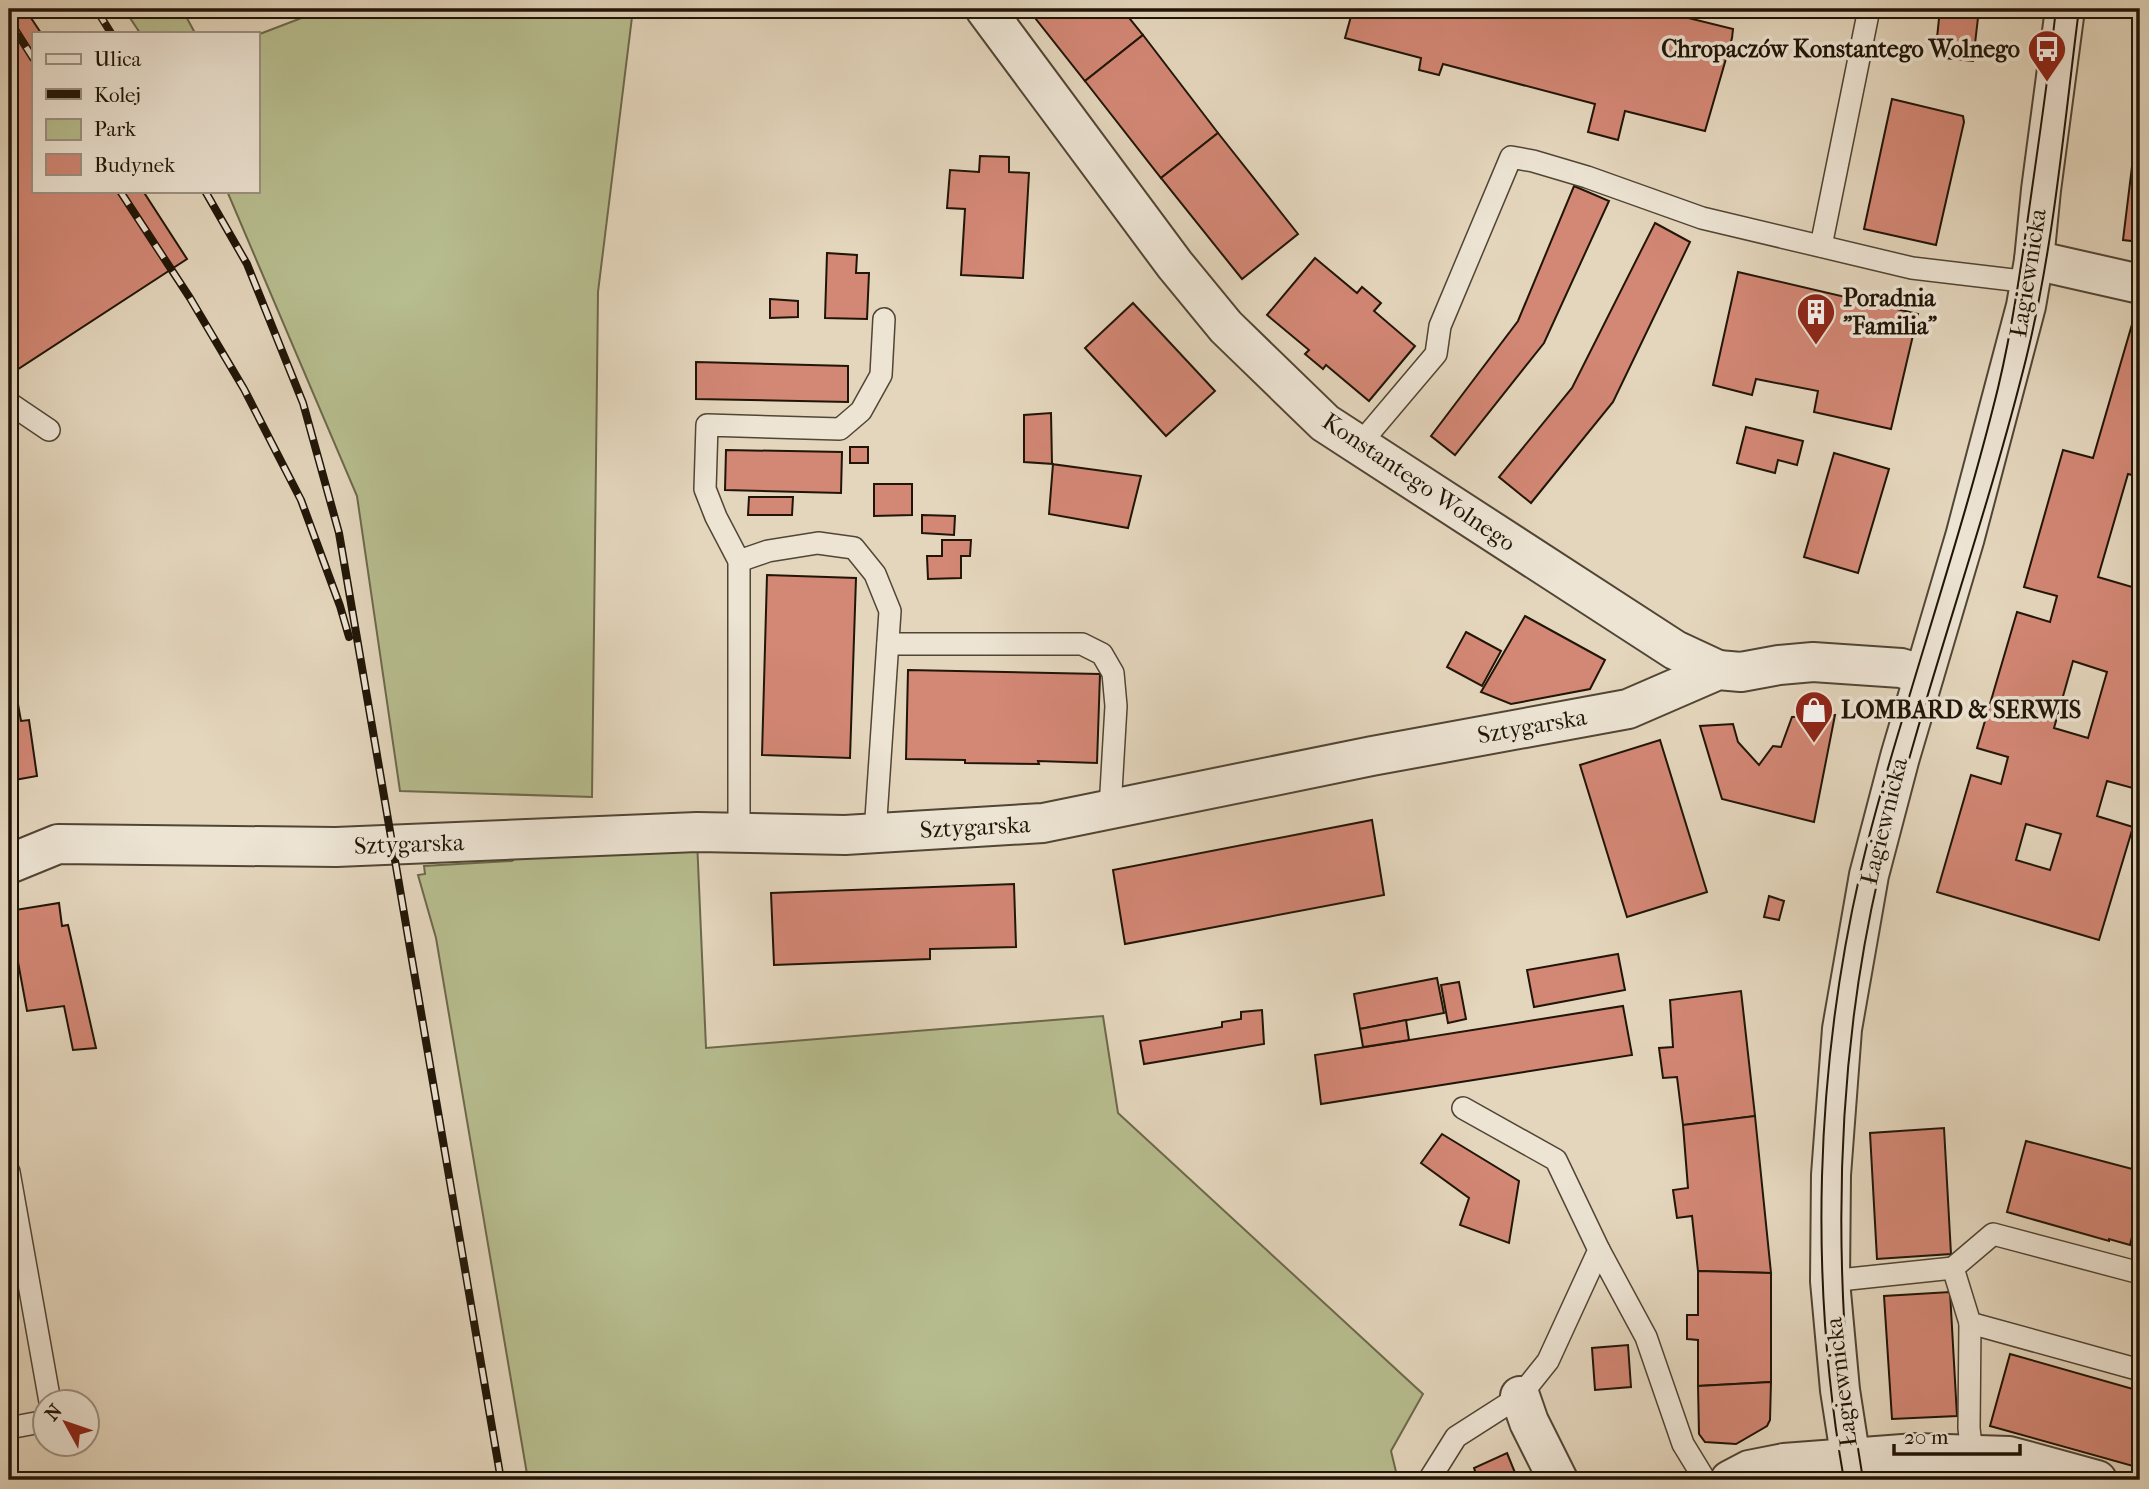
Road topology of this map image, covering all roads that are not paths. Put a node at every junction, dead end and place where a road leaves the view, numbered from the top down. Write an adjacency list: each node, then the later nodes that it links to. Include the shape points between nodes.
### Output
1 (985, 9): 10 (street, Konstantego Wolnego, via 1226,327 1325,423)
2 (1870, 9): 4 (lane)
3 (2065, 9): 5 (street, Łagiewnicka)
4 (1821, 246): 5 (lane, via 1912,268); 10 (lane, via 1702,218 1587,177 1511,157 1440,326 1436,354)
5 (2032, 271): 6 (street); 14 (street, Łagiewnicka, via 2001,404)
6 (2140, 284)
7 (884, 319): 11 (lane, via 880,375 861,411 840,429 706,425 705,489)
8 (9, 403): 9 (lane)
9 (49, 430)
10 (1359, 445): 13 (street, Konstantego Wolnego, via 1675,650)
11 (739, 561): 12 (lane, via 818,543 854,548 875,574 890,611); 16 (lane)
12 (888, 644): 15 (lane, via 1082,644 1102,654 1113,673 1116,706); 17 (lane)
13 (1718, 670): 14 (street, Sztygarska, via 1741,672 1813,662 1901,668); 15 (street, Sztygarska, via 1628,709)
14 (1924, 675): 24 (street, Łagiewnicka, via 1869,875 1844,1017 1834,1115)
15 (1110, 809): 17 (street, Sztygarska, via 1043,823)
16 (740, 833): 17 (street, Sztygarska); 18 (street, Sztygarska, via 336,847 58,844)
17 (875, 833)
18 (9, 864)
19 (1462, 1108): 21 (lane, via 1556,1160)
20 (9, 1172): 27 (lane)
21 (1599, 1250): 28 (lane, via 1548,1361); 36 (lane, via 1646,1337 1684,1444)
22 (1953, 1268): 23 (lane, via 1993,1234); 24 (lane); 25 (lane)
23 (2140, 1272)
24 (1830, 1281): 32 (street, Łagiewnicka)
25 (1970, 1323): 26 (lane); 31 (lane)
26 (2140, 1370)
27 (48, 1388)
28 (1520, 1396): 34 (lane, via 1456,1437); 35 (street)
29 (32, 1424): 30 (lane)
30 (9, 1428)
31 (1972, 1455): 32 (street, via 1916,1452); 33 (street, via 2009,1456)
32 (1852, 1468): 37 (street, via 1784,1463 1749,1470)
33 (2089, 1479)
34 (1429, 1480)
35 (1558, 1480)
36 (1705, 1480)
37 (1730, 1480)

